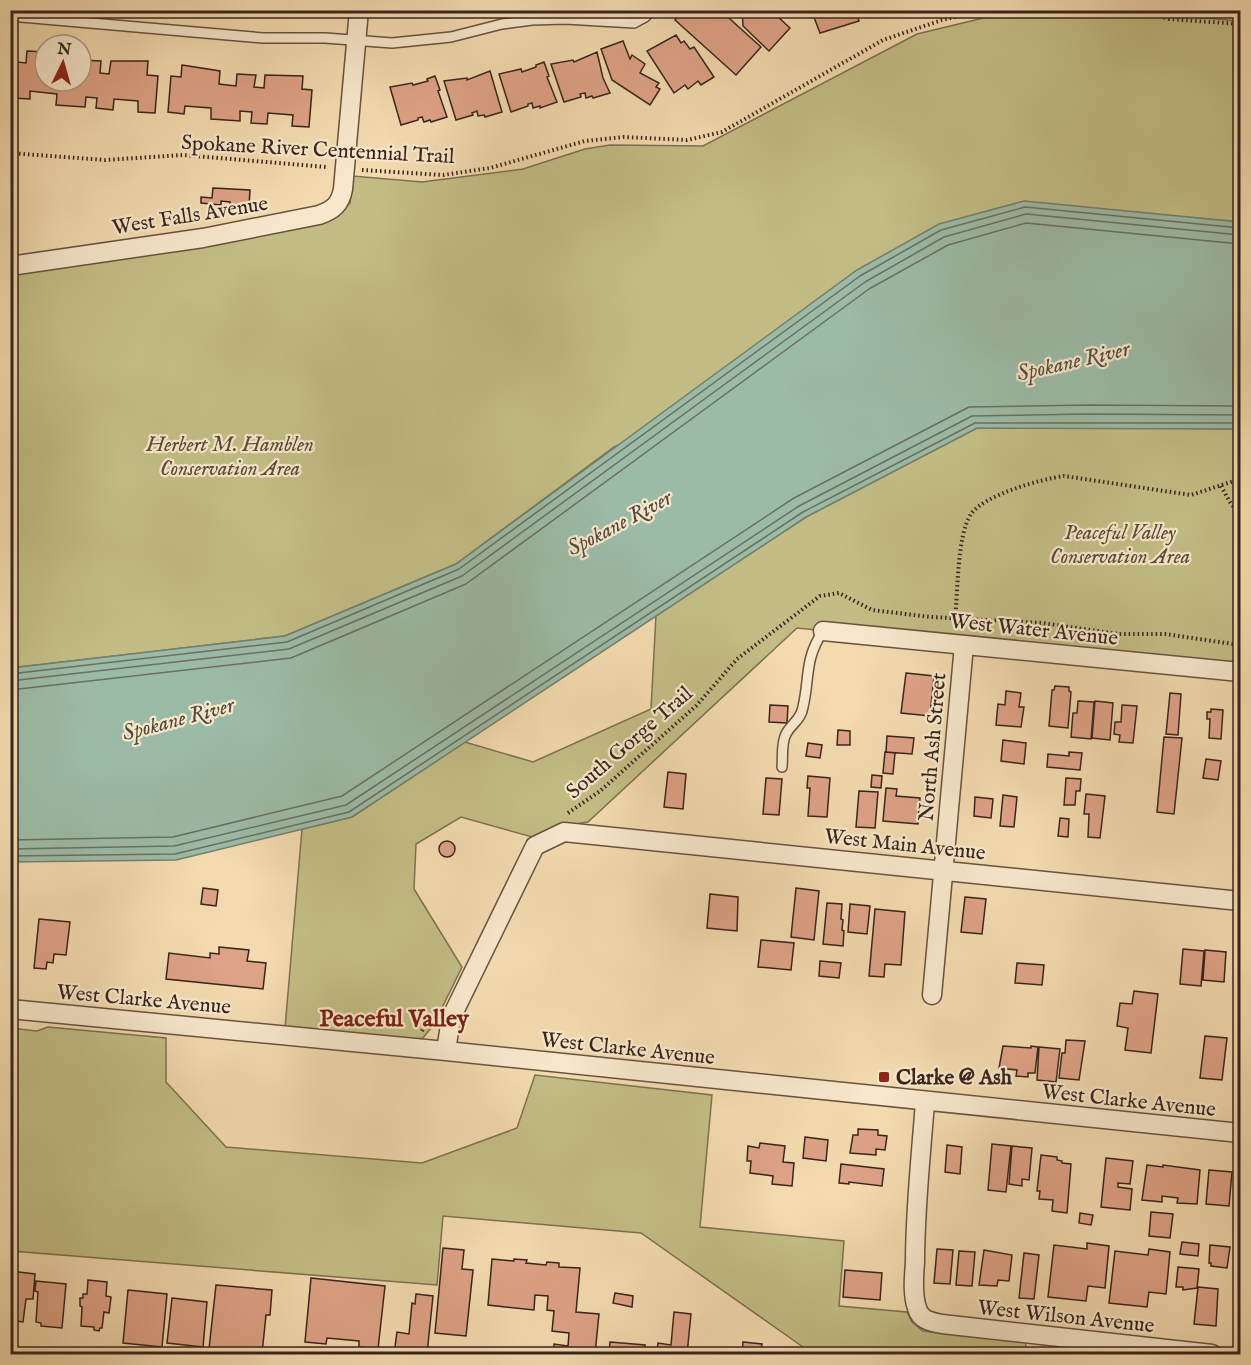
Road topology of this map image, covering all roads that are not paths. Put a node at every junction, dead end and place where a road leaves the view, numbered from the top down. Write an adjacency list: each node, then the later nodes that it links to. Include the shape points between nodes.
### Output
1 (359, 10): 4 (street, West Falls Avenue)
2 (652, 10): 4 (lane, via 634,23 532,20 436,39 392,43)
3 (10, 16): 4 (lane, via 263,38)
4 (357, 40): 5 (street, West Falls Avenue, via 342,194 328,212 203,238)
5 (10, 266)
6 (823, 631): 7 (street, West Water Avenue); 9 (lane, via 812,649 800,718 786,734)
7 (964, 645): 8 (street, West Water Avenue); 10 (street, North Ash Street)
8 (1240, 672)
9 (782, 767)
10 (944, 871): 11 (street, West Main Avenue); 12 (street, North Ash Street); 14 (street, West Main Avenue, via 562,825 535,846 451,1018)
11 (1240, 901)
12 (932, 995)
13 (10, 1009): 14 (street, West Clarke Avenue)
14 (446, 1051): 15 (street, West Clarke Avenue)
15 (925, 1102): 16 (street, West Clarke Avenue); 17 (street, West Wilson Avenue, via 915,1302 928,1321)
16 (1240, 1133)
17 (1212, 1354)

